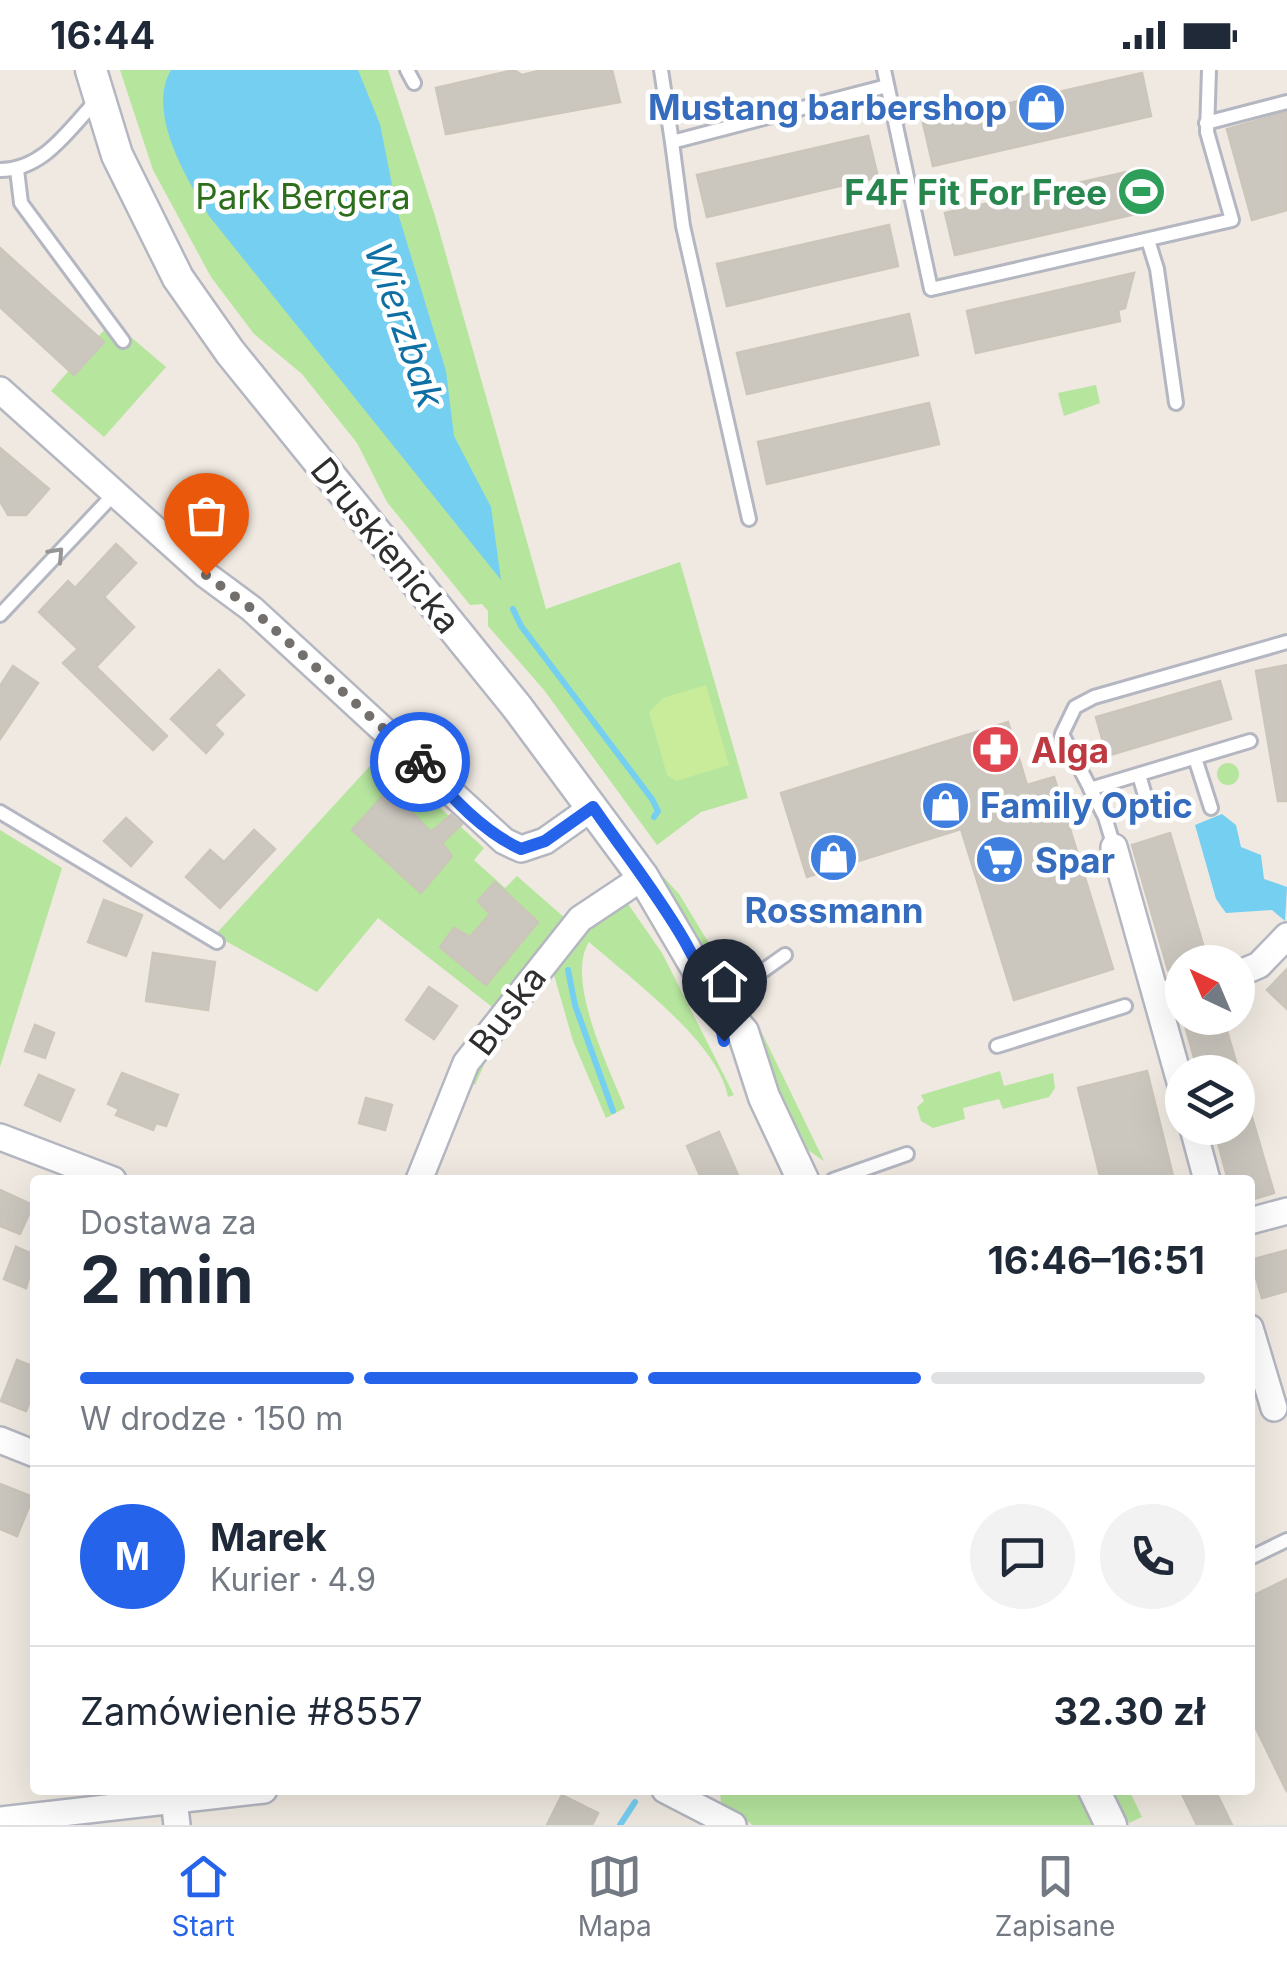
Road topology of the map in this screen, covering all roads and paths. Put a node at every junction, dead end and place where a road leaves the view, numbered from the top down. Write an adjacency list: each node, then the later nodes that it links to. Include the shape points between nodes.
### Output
1 (661, 70): 8 (lane)
2 (884, 70): 5 (lane)
3 (1212, 71): 7 (lane)
4 (95, 84): 10 (lane, via 53,147); 24 (street, Druskienicka, via 132,192 208,323)
5 (887, 86): 8 (lane); 11 (lane, via 932,289)
6 (1287, 102): 7 (lane)
7 (1206, 123): 11 (lane, via 1232,220)
8 (672, 142): 16 (lane, via 683,226)
9 (0, 170): 10 (lane)
10 (17, 170): 12 (lane, via 22,203)
11 (1148, 240): 14 (lane)
12 (123, 341)
13 (0, 390): 15 (street)
14 (1176, 403)
15 (115, 493): 17 (lane, one-way to 15); 24 (street, via 504,841 521,849 545,841)
16 (749, 519)
17 (0, 616)
18 (1287, 642): 22 (lane, via 1075,707 1062,734)
19 (1250, 741): 20 (lane)
20 (1195, 758): 21 (lane); 25 (lane)
21 (1139, 775): 22 (lane); 23 (lane)
22 (1090, 789): 27 (lane)
23 (1146, 799)
24 (593, 807): 28 (street, Druskienicka)
25 (1211, 808)
26 (0, 812): 30 (lane)
27 (1114, 847): 33 (street)
28 (643, 877): 34 (street, Druskienicka); 41 (street, Buska, via 580,918 466,1063)
29 (1287, 936): 32 (street)
30 (217, 942)
31 (786, 955): 34 (lane)
32 (1255, 966)
33 (1165, 980)
34 (717, 1003): 42 (street, Druskienicka, via 743,1032 764,1098)
35 (1125, 1006): 36 (lane)
36 (998, 1046)
37 (0, 1137): 40 (street)
38 (1198, 1145): 44 (street)
39 (907, 1154): 43 (lane)
40 (99, 1175)
41 (420, 1175)
42 (801, 1175)
43 (847, 1175)
44 (1206, 1175)
45 (1287, 1211): 46 (street)
46 (1255, 1221)
47 (1255, 1348): 48 (street)
48 (1270, 1409)
49 (0, 1440): 50 (street)
50 (30, 1452)
51 (1287, 1540): 52 (lane)
52 (1255, 1556)
53 (234, 1795): 55 (street)
54 (1096, 1795): 59 (street)
55 (174, 1805): 57 (street)
56 (694, 1807): 58 (street)
57 (0, 1820)
58 (733, 1825)
59 (1110, 1825)

